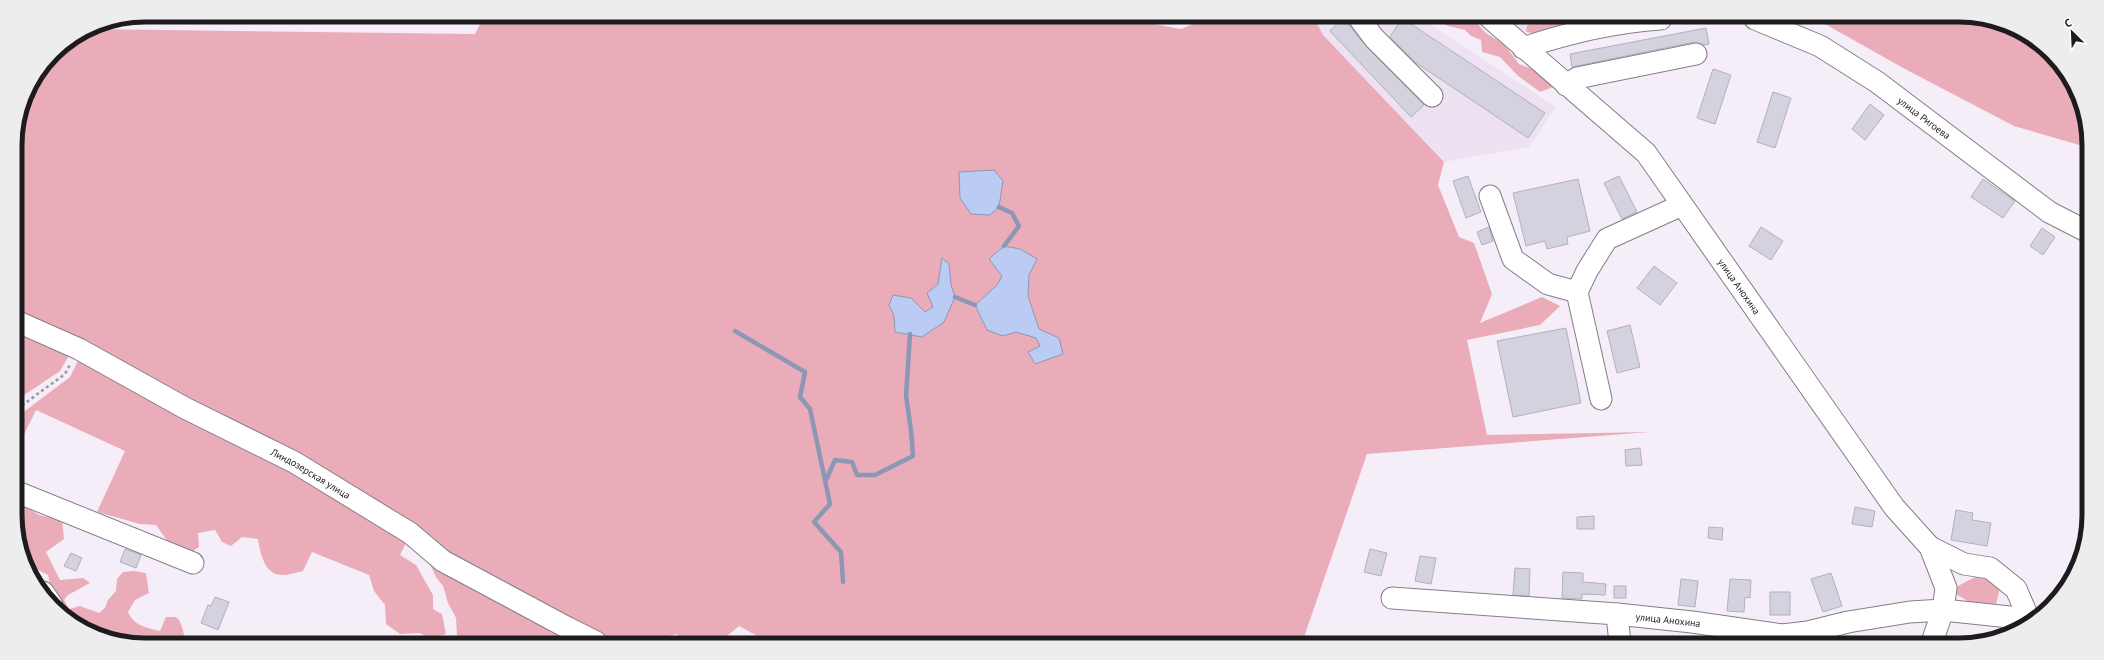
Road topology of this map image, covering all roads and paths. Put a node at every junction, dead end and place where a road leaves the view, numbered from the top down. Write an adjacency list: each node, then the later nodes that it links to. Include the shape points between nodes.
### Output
1 (1362, 22): 8 (street, via 1374,38)
2 (1494, 22): 5 (street, улица Анохина)
3 (1622, 22): 5 (street, via 1566,33)
4 (1762, 22): 11 (street, улица Ригоева, via 1820,46 1877,82 2049,212)
5 (1523, 48): 7 (street, улица Анохина)
6 (1696, 54): 7 (street, via 1577,78)
7 (1566, 85): 10 (street, улица Анохина, via 1646,153)
8 (1432, 96)
9 (1490, 196): 12 (street, via 1513,259 1548,284)
10 (1682, 205): 12 (street, via 1607,239); 18 (street, улица Анохина, via 1894,507)
11 (2082, 229)
12 (1577, 292): 15 (street)
13 (22, 324): 14 (street, Линдозерская улица)
14 (79, 349): 16 (path, via 64,374); 25 (street, Линдозерская улица, via 185,408 294,462 410,533 443,561)
15 (1602, 399)
16 (22, 405)
17 (22, 494): 19 (street)
18 (1930, 547): 21 (street, улица Анохина, via 1946,588); 23 (street, улица Анохина, via 1964,564 1990,568 2016,589)
19 (192, 563)
20 (1392, 598): 22 (street, улица Анохина)
21 (1943, 610): 22 (street, улица Анохина, via 1910,612 1782,635); 24 (street, улица Анохина); 27 (street)
22 (1617, 614): 26 (street)
23 (2030, 615)
24 (2025, 618)
25 (588, 638)
26 (1619, 638)
27 (1933, 638)

